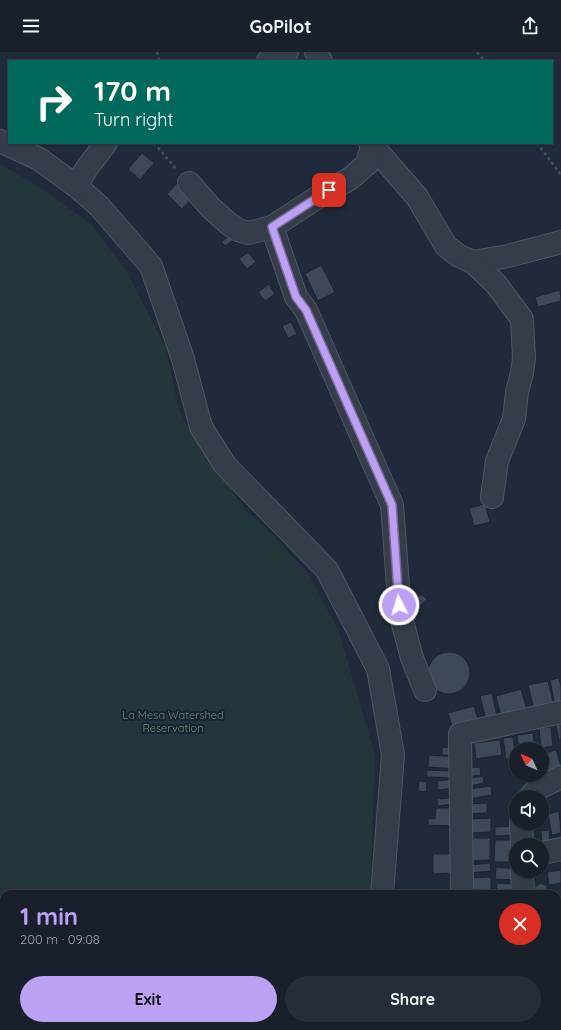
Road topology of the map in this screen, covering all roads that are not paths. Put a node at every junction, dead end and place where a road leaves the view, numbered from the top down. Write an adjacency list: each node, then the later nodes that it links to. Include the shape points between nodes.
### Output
1 (287, 52): 2 (street)
2 (270, 60)
3 (0, 141): 7 (street, via 38,159)
4 (105, 144): 7 (street, via 86,168)
5 (371, 145): 8 (street, via 367,164 351,178); 10 (street, via 417,197 446,246)
6 (189, 183): 8 (street, via 211,208 238,230 248,233)
7 (76, 186): 19 (street, via 99,206 151,266 183,359 201,427 225,465 327,570 378,669 393,755)
8 (272, 227): 12 (street, via 296,297 309,317 392,505 400,613 412,658)
9 (561, 242): 10 (street)
10 (473, 262): 11 (street, via 496,284 522,319 522,373 516,392 514,419 497,462)
11 (492, 497)
12 (425, 690)
13 (561, 712): 20 (street, via 460,734)
14 (561, 777): 15 (street)
15 (536, 790)
16 (561, 849): 17 (street)
17 (549, 852)
18 (522, 878): 21 (street)
19 (382, 890)
20 (462, 890)
21 (522, 890)

